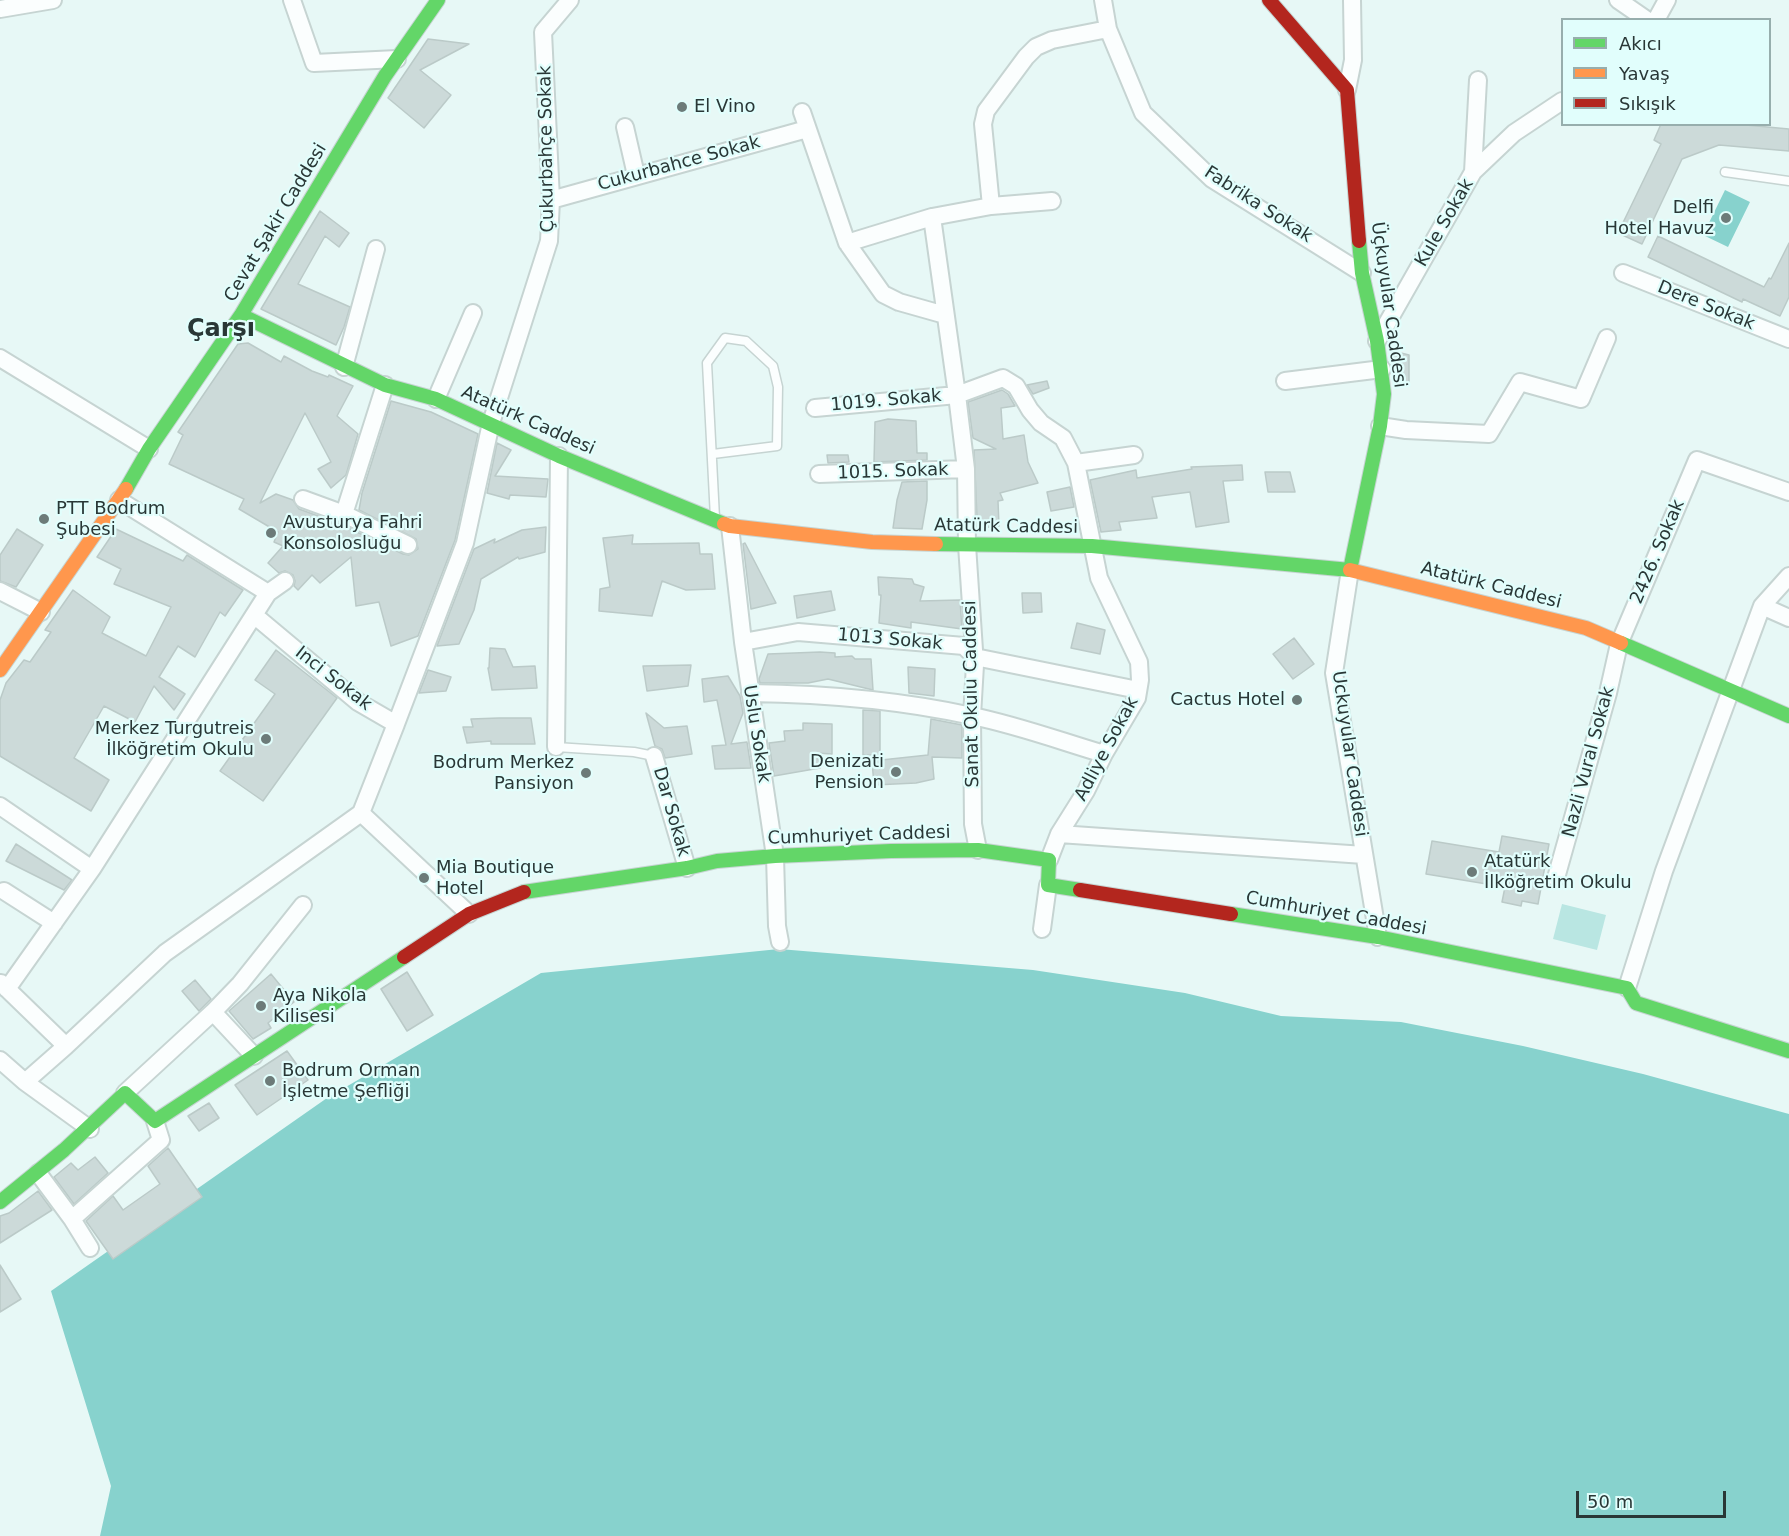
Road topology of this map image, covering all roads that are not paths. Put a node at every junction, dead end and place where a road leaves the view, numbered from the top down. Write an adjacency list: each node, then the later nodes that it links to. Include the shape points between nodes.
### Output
1 (53, 0): 10 (street)
2 (292, 0): 14 (street, via 314,63)
3 (438, 0): 14 (street, Cevat Şakir Caddesi)
4 (570, 0): 25 (street, Çukurbahçe Sokak, via 543,32)
5 (1103, 0): 13 (street, Fabrika Sokak)
6 (1269, 0): 16 (street)
7 (1352, 0): 16 (street, via 1353,60)
8 (1618, 0): 11 (street)
9 (1667, 0): 12 (street)
10 (0, 9)
11 (1644, 18)
12 (1657, 18)
13 (1108, 29): 27 (street, via 1036,47 987,111 983,124); 31 (street, Fabrika Sokak, via 1143,113 1212,179)
14 (398, 59): 34 (street, Cevat Şakir Caddesi)
15 (1478, 80): 21 (street)
16 (1347, 90): 31 (street, Üçkuyular Caddesi)
17 (1561, 102): 21 (street, Kule Sokak, via 1514,133)
18 (802, 112): 20 (street)
19 (625, 127): 23 (street)
20 (807, 129): 23 (street, Cukurbahce Sokak); 29 (street)
21 (1473, 172): 38 (street, Kule Sokak)
22 (1725, 172): 24 (lane)
23 (636, 175): 25 (street, Cukurbahce Sokak)
24 (1789, 181)
25 (550, 200): 47 (street, Çukurbahçe Sokak, via 549,241)
26 (1052, 201): 27 (street)
27 (991, 206): 28 (street)
28 (932, 217): 29 (street); 35 (street)
29 (847, 243): 35 (street, via 883,294)
30 (376, 249): 40 (street)
31 (1362, 273): 38 (street, Üçkuyular Caddesi)
32 (1623, 273): 37 (street, Dere Sokak)
33 (473, 314): 45 (street)
34 (241, 315): 40 (street, Atatürk Caddesi); 49 (street, Cevat Şakir Caddesi)
35 (945, 315): 44 (street)
36 (1607, 338): 48 (street, via 1581,399 1520,382 1489,434)
37 (1789, 339)
38 (1377, 341): 41 (street, Üçkuyular Caddesi)
39 (0, 358): 49 (street)
40 (344, 367): 43 (street, Atatürk Caddesi)
41 (1382, 369): 42 (street); 48 (street, Üçkuyular Caddesi)
42 (1285, 381)
43 (384, 385): 45 (street, Atatürk Caddesi); 59 (street)
44 (957, 395): 46 (street, 1019. Sokak); 53 (street, Adliye Sokak, via 1003,378 1016,386 1041,423 1063,438); 54 (street, Sanat Okulu Caddesi)
45 (436, 399): 47 (street, Atatürk Caddesi)
46 (815, 408)
47 (491, 423): 52 (street, Atatürk Caddesi); 82 (street, Çukurbahçe Sokak, via 465,543)
48 (1380, 426): 64 (street, Üçkuyular Caddesi)
49 (149, 449): 58 (street, Cevat Şakir Caddesi)
50 (713, 454): 50 (lane, via 707,363 725,338 746,341 773,366 778,387 777,446); 60 (lane)
51 (1134, 455): 53 (street)
52 (560, 456): 60 (street, Atatürk Caddesi); 83 (street)
53 (1076, 463): 63 (street, Adliye Sokak)
54 (966, 469): 55 (street, 1015. Sokak); 62 (street, Sanat Okulu Caddesi)
55 (819, 474)
56 (1789, 492): 74 (street, 2426. Sokak, via 1697,460)
57 (303, 499): 59 (street)
58 (119, 500): 68 (street); 70 (street, Cevat Şakir Caddesi)
59 (344, 514): 61 (street)
60 (722, 524): 62 (street, Atatürk Caddesi, via 872,542); 73 (street, Uslu Sokak)
61 (408, 545)
62 (967, 545): 63 (street, Atatürk Caddesi); 75 (street, Sanat Okulu Caddesi)
63 (1092, 546): 64 (street, Atatürk Caddesi); 77 (street, Adliye Sokak, via 1099,578 1139,662)
64 (1350, 570): 74 (street, Atatürk Caddesi, via 1586,628); 90 (street, Uckuyular Caddesi, via 1334,673)
65 (1789, 576): 69 (street)
66 (285, 580): 68 (street)
67 (0, 591): 70 (street)
68 (268, 593): 71 (street)
69 (1762, 606): 72 (street); 79 (street)
70 (41, 612): 76 (street, Cevat Şakir Caddesi)
71 (254, 615): 82 (street, Inci Sokak, via 358,702); 94 (street)
72 (1789, 618)
73 (743, 642): 75 (street, 1013 Sokak, via 798,632 964,646); 78 (street, Uslu Sokak)
74 (1619, 644): 79 (street, Atatürk Caddesi); 95 (street, Nazli Vural Sokak)
75 (975, 657): 77 (street, 1013 Sokak); 80 (street, Sanat Okulu Caddesi)
76 (0, 670)
77 (1138, 690): 84 (street, Adliye Sokak)
78 (750, 693): 80 (street, via 813,694); 91 (street, Uslu Sokak)
79 (1730, 693): 81 (street, Atatürk Caddesi); 105 (street, via 1664,871)
80 (972, 716): 84 (street); 89 (street, Sanat Okulu Caddesi, via 972,824)
81 (1789, 716)
82 (396, 724): 87 (street)
83 (556, 747): 85 (lane)
84 (1104, 754): 88 (street, Adliye Sokak)
85 (654, 756): 93 (street, Dar Sokak)
86 (0, 807): 94 (street)
87 (361, 813): 99 (street); 107 (street, via 165,953)
88 (1059, 834): 90 (street); 92 (street, Adliye Sokak)
89 (978, 850): 91 (street, Cumhuriyet Caddesi); 92 (street, Cumhuriyet Caddesi)
90 (1364, 855): 102 (street, Uckuyular Caddesi)
91 (775, 856): 93 (street, Cumhuriyet Caddesi); 103 (street, Uslu Sokak)
92 (1049, 860): 96 (street)
93 (687, 868): 99 (street, Cumhuriyet Caddesi, via 526,891)
94 (92, 869): 100 (street)
95 (1556, 878)
96 (1048, 885): 101 (street); 102 (street, Cumhuriyet Caddesi)
97 (1, 891): 100 (street)
98 (303, 905): 106 (street)
99 (469, 914): 109 (street, Cumhuriyet Caddesi)
100 (54, 923): 104 (street)
101 (1042, 929)
102 (1378, 937): 105 (street, Cumhuriyet Caddesi)
103 (780, 942)
104 (4, 986): 107 (street)
105 (1627, 988): 108 (street, via 1636,1003)
106 (213, 1012): 109 (street); 112 (street)
107 (66, 1046): 111 (street)
108 (1789, 1051)
109 (254, 1056): 113 (street, Cumhuriyet Caddesi)
110 (0, 1060): 111 (street)
111 (24, 1082): 114 (street)
112 (125, 1093): 113 (street); 114 (street)
113 (155, 1121): 117 (street, via 161,1140)
114 (90, 1129): 115 (street)
115 (38, 1173): 116 (street); 117 (street)
116 (0, 1202)
117 (72, 1219): 118 (street)
118 (90, 1248)

